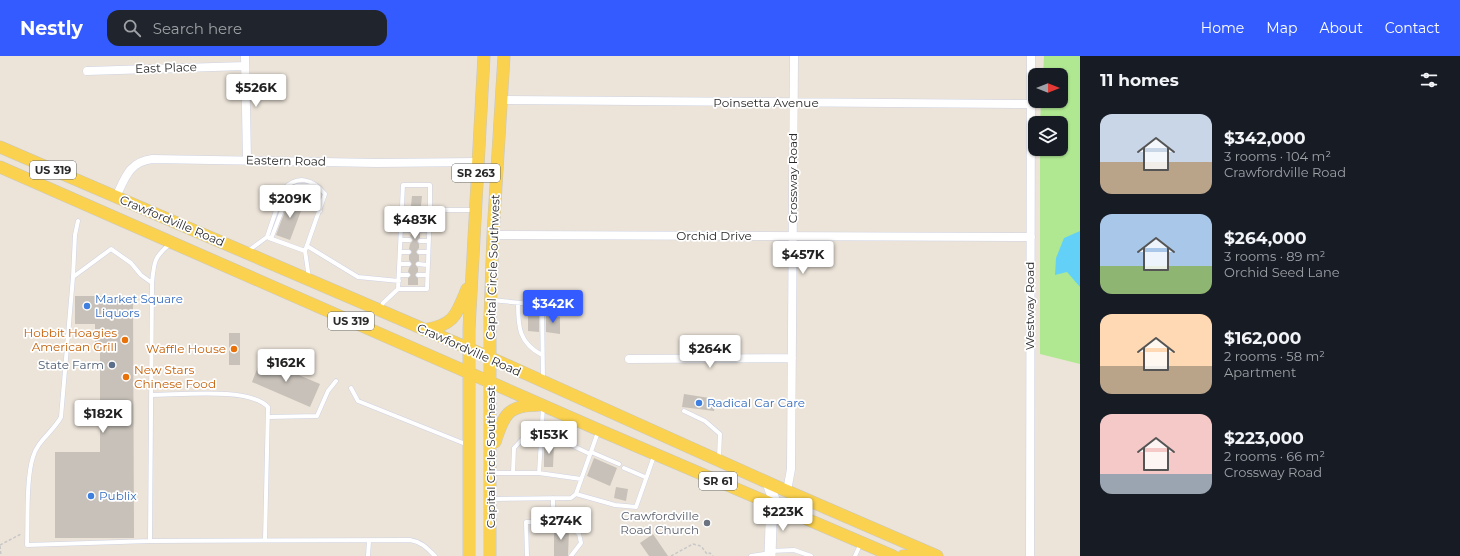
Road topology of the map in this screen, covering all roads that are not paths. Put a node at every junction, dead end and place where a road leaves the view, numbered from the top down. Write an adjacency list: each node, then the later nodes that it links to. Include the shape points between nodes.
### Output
1 (245, 56): 6 (street)
2 (484, 56): 15 (main road, Capital Circle Southwest / SR 263)
3 (504, 56): 9 (main road, Capital Circle Southwest / SR 263)
4 (794, 56): 10 (street, Crossway Road)
5 (1031, 56): 7 (street, Westway Road)
6 (245, 66): 8 (street, East Place); 14 (street)
7 (1031, 68)
8 (87, 71)
9 (501, 100): 10 (street, Poinsetta Avenue); 36 (main road, Capital Circle Southwest / SR 263)
10 (793, 103): 11 (street, Poinsetta Avenue); 37 (street, Crossway Road)
11 (1028, 104)
12 (1031, 108): 38 (street, Westway Road)
13 (0, 147): 18 (main road, Crawfordville Road / US 319)
14 (247, 160): 15 (street, Eastern Road); 18 (street, Eastern Road, via 141,160)
15 (477, 162): 23 (main road, Capital Circle Southwest / SR 263)
16 (0, 167): 30 (main road, Crawfordville Road / US 319)
17 (288, 192): 24 (lane, via 309,196); 24 (lane, via 296,186 310,186 320,200); 39 (lane)
18 (111, 194): 25 (main road, Crawfordville Road / US 319); 30 (main road)
19 (402, 209): 20 (lane); 22 (lane, via 403,185 430,185); 26 (lane)
20 (411, 209)
21 (421, 210): 22 (lane)
22 (430, 210): 23 (lane); 29 (lane)
23 (474, 210): 61 (main road, Capital Circle Southwest / SR 263)
24 (320, 211): 39 (lane, via 324,194 318,186 309,180 288,184 283,190); 45 (lane)
25 (160, 216): 30 (main road); 51 (main road, Crawfordville Road / US 319)
26 (402, 218): 27 (lane); 32 (lane)
27 (411, 218)
28 (421, 218): 29 (lane)
29 (429, 218): 35 (lane)
30 (120, 219): 44 (main road, Crawfordville Road / US 319)
31 (78, 221): 60 (lane)
32 (402, 230): 33 (lane); 40 (lane)
33 (410, 230)
34 (420, 230): 35 (lane)
35 (429, 230): 43 (lane)
36 (493, 235): 37 (street, Orchid Drive); 66 (main road, Capital Circle Southwest / SR 263)
37 (793, 236): 38 (street, Orchid Drive); 73 (street, Crossway Road)
38 (1031, 237): 124 (street, Westway Road)
39 (269, 238): 46 (lane); 51 (lane)
40 (401, 240): 41 (lane); 47 (lane)
41 (410, 240)
42 (420, 241): 43 (lane)
43 (428, 241): 50 (lane)
44 (172, 243): 64 (lane, via 158,253 153,267); 75 (main road, Crawfordville Road / US 319)
45 (306, 246): 46 (lane); 63 (lane, via 358,277)
46 (305, 251): 62 (lane)
47 (401, 252): 48 (lane); 52 (lane)
48 (409, 252)
49 (419, 252): 50 (lane)
50 (428, 252): 55 (lane)
51 (246, 253): 62 (main road, Crawfordville Road / US 319)
52 (400, 264): 53 (lane); 56 (lane)
53 (409, 264)
54 (418, 264): 55 (lane)
55 (428, 265): 59 (lane)
56 (400, 275): 57 (lane); 63 (lane)
57 (408, 275)
58 (418, 275): 59 (lane)
59 (427, 275): 65 (lane, via 427,289)
60 (73, 277): 64 (lane, via 111,249); 107 (lane, via 61,417 56,428 43,439 33,457 27,545)
61 (471, 279): 69 (main road, via 453,319 443,326); 70 (main road, Capital Circle Southwest / SR 263)
62 (309, 280): 68 (main road, Crawfordville Road / US 319)
63 (399, 281): 65 (lane)
64 (152, 283): 80 (lane)
65 (398, 289): 68 (lane)
66 (491, 300): 67 (lane); 72 (main road, Capital Circle Southwest / SR 263)
67 (518, 303): 71 (lane, via 518,323 523,339 532,350); 71 (lane, via 542,305)
68 (380, 310): 69 (main road, Crawfordville Road / US 319)
69 (424, 330): 70 (main road, Crawfordville Road / US 319)
70 (469, 349): 72 (main road, Crawfordville Road / US 319); 75 (main road, Capital Circle Southwest / SR 263)
71 (542, 355): 78 (lane)
72 (491, 358): 77 (main road, Capital Circle Southeast); 78 (main road, Crawfordville Road / SR 61)
73 (792, 358): 74 (street); 100 (street, Crossway Road, via 791,469)
74 (629, 359)
75 (469, 373): 77 (main road, Crawfordville Road / SR 61); 87 (main road, Capital Circle Southeast)
76 (336, 381): 83 (lane, via 328,391 317,416)
77 (491, 382): 81 (main road, Crawfordville Road / SR 61); 88 (main road, Capital Circle Southeast)
78 (543, 382): 91 (main road, Crawfordville Road / SR 61)
79 (351, 388): 87 (lane, via 358,401)
80 (152, 395): 83 (lane, via 245,395 263,402 268,408); 107 (lane)
81 (543, 405): 84 (main road, Crawfordville Road / SR 61); 85 (lane); 88 (main road, via 521,406 510,411 503,419)
82 (684, 411): 91 (lane, via 705,421 720,434)
83 (268, 417): 108 (lane)
84 (599, 430): 89 (lane); 90 (main road, Crawfordville Road / SR 61)
85 (541, 431): 86 (lane); 95 (lane, via 530,431 514,448)
86 (541, 438): 89 (lane, via 564,442); 96 (lane)
87 (470, 446): 115 (main road, Capital Circle Southeast)
88 (491, 452): 94 (main road, Capital Circle Southeast)
89 (591, 453): 92 (lane); 98 (lane)
90 (655, 454): 97 (lane); 105 (main road, Crawfordville Road / SR 61)
91 (718, 460): 99 (main road, Crawfordville Road / SR 61)
92 (619, 464)
93 (624, 468): 97 (lane)
94 (490, 473): 95 (lane); 102 (main road, Capital Circle Southeast)
95 (513, 473): 96 (lane)
96 (539, 473): 98 (lane)
97 (645, 477): 101 (lane, via 645,485 636,507 615,505)
98 (582, 479): 101 (lane)
99 (768, 483): 100 (main road, Crawfordville Road / SR 61); 105 (street)
100 (787, 491): 104 (main road, Crawfordville Road / SR 61)
101 (576, 494): 103 (lane, via 571,498)
102 (490, 498): 103 (lane); 116 (main road, Capital Circle Southeast)
103 (553, 498): 106 (lane)
104 (810, 501): 105 (street); 112 (main road, Crawfordville Road / SR 61)
105 (776, 505): 110 (main road, Crawfordville Road / SR 61); 111 (street, via 771,525)
106 (552, 522): 117 (lane, via 526,522); 118 (lane, via 566,522 579,534 581,543)
107 (150, 540): 108 (lane)
108 (265, 540): 109 (lane)
109 (368, 541): 113 (lane); 114 (lane, via 419,542)
110 (861, 542): 121 (lane); 122 (main road, Crawfordville Road / SR 61)
111 (770, 553): 119 (lane); 120 (lane, via 794,550)
112 (933, 554): 123 (main road)
113 (368, 556)
114 (435, 556)
115 (469, 556)
116 (490, 556)
117 (527, 556)
118 (571, 556)
119 (751, 556)
120 (811, 556)
121 (855, 556)
122 (893, 556)
123 (903, 556)
124 (1030, 556)

